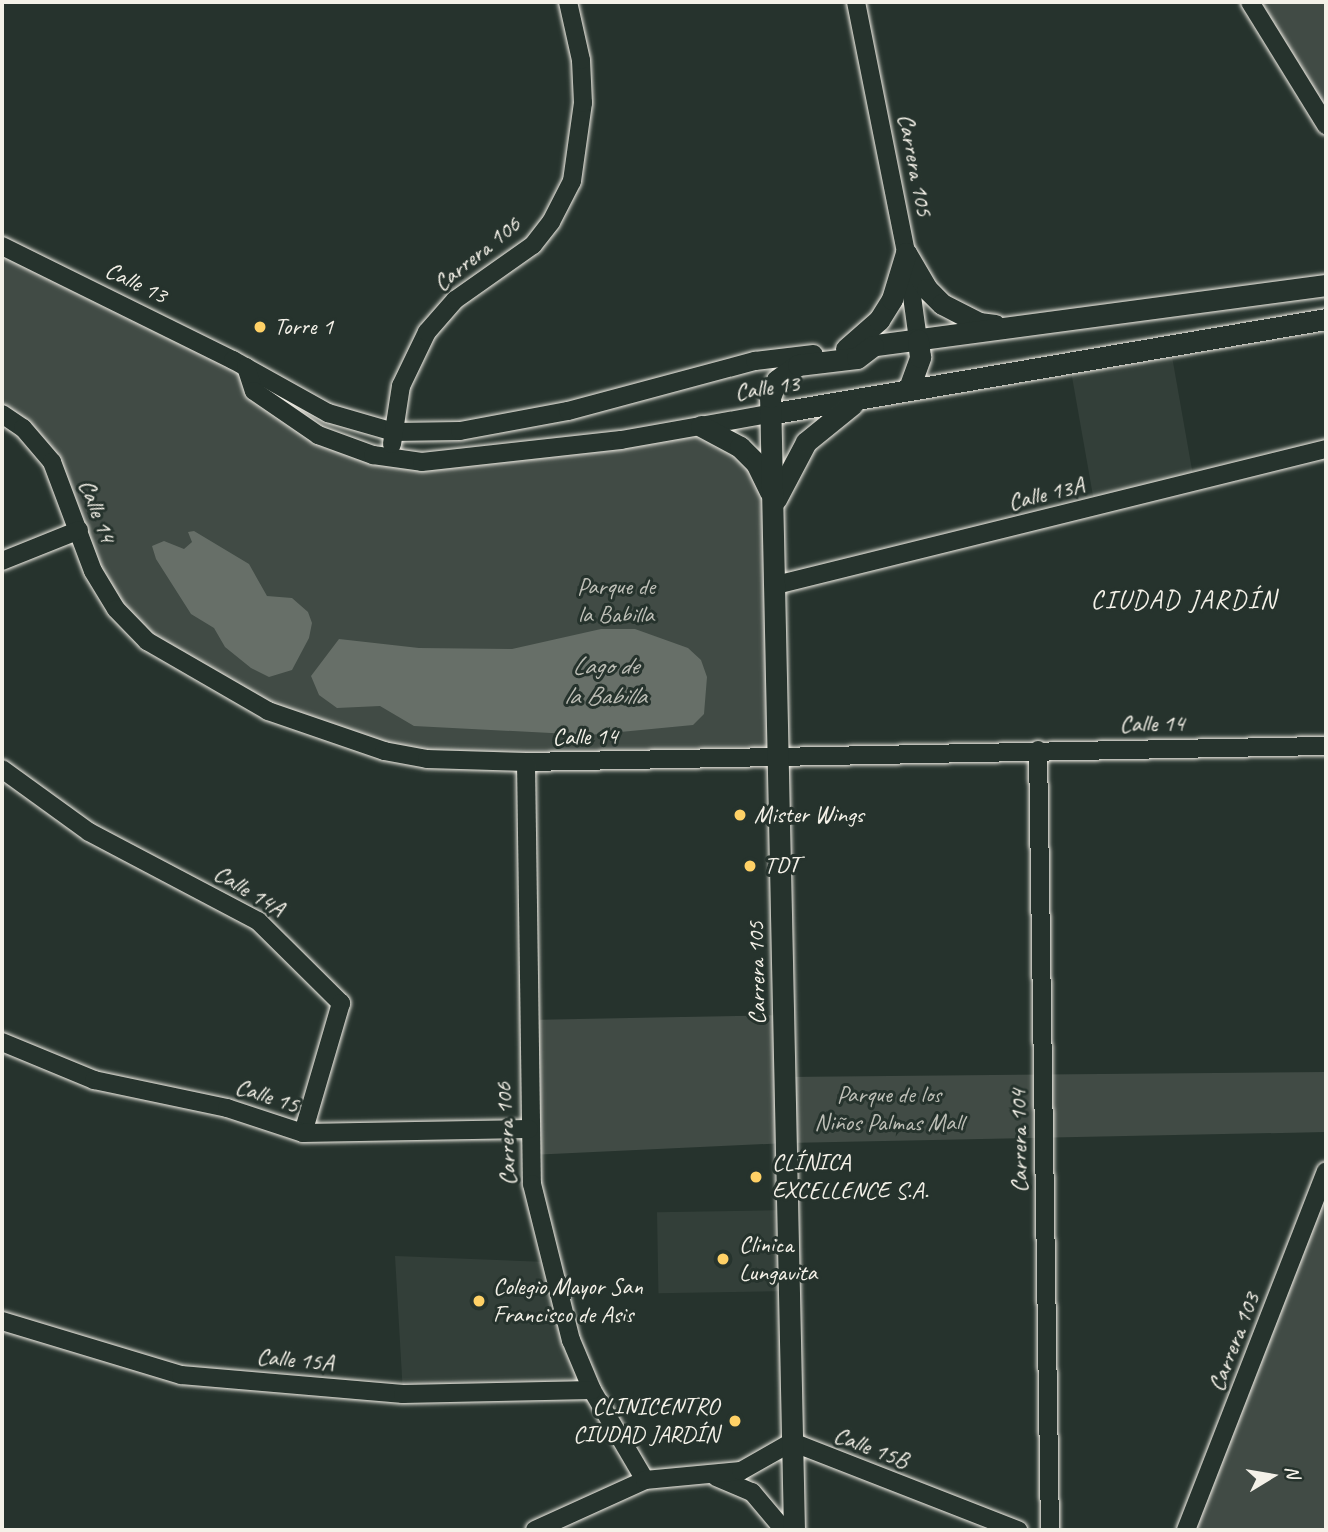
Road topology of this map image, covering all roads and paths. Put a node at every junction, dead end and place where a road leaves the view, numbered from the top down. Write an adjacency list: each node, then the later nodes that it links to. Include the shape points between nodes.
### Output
1 (568, 2): 19 (street, Carrera 106, via 581,60 583,103 572,181 533,245 455,300 427,332 401,386)
2 (856, 2): 6 (street, Carrera 105)
3 (1250, 2): 4 (street)
4 (1326, 125)
5 (2, 246): 13 (street, Calle 13)
6 (906, 253): 9 (main road, via 921,281 942,304 979,323); 10 (street, Carrera 105); 12 (main road, via 892,299 879,320)
7 (1326, 285): 9 (main road, Calle 13)
8 (1326, 318): 14 (main road, Calle 13)
9 (1011, 327): 10 (main road, Calle 13)
10 (918, 340): 11 (main road, Calle 13); 14 (main road, via 920,357)
11 (873, 346): 12 (main road, Calle 13); 17 (main road, Carrera 105, via 857,358 812,361 788,370 772,389)
12 (845, 350): 19 (street, Calle 13, via 755,361 568,411 460,430)
13 (246, 367): 19 (street, Calle 13, via 328,413); 21 (street, Calle 13, via 254,391 280,412 349,448)
14 (909, 388): 15 (main road, Calle 13)
15 (862, 399): 17 (main road, Calle 13); 22 (main road, via 806,442)
16 (2, 414): 23 (street, Calle 14, via 23,428 52,463)
17 (769, 414): 18 (street, Calle 13); 22 (main road, Carrera 105)
18 (701, 426): 21 (street, Calle 13, via 447,461); 22 (main road, via 722,434 755,463)
19 (394, 432): 21 (street, Carrera 106)
20 (1326, 449): 25 (street, Calle 13A)
21 (390, 457)
22 (775, 504): 25 (main road, Carrera 105)
23 (79, 530): 24 (street); 29 (street, Calle 14, via 93,572 116,609 147,641 268,712 383,751 427,759)
24 (2, 561)
25 (776, 585): 28 (main road, Carrera 105)
26 (1326, 746): 27 (street, Calle 14)
27 (1038, 751): 28 (street, Calle 14); 44 (street, Carrera 104)
28 (780, 759): 29 (street, Calle 14); 37 (main road, Carrera 105)
29 (526, 762): 32 (street, Carrera 106)
30 (2, 769): 33 (street, Calle 14A, via 89,832 258,920 341,1003)
31 (2, 1042): 33 (street, Calle 15, via 94,1080 227,1108)
32 (529, 1129): 33 (street, Calle 15); 36 (street, Carrera 106, via 532,1184 548,1262 571,1340)
33 (303, 1133)
34 (1326, 1171): 45 (street, Carrera 103)
35 (2, 1321): 36 (street, Calle 15A, via 181,1375 403,1394)
36 (592, 1390): 39 (street, Carrera 106)
37 (792, 1443): 38 (street, via 741,1471); 42 (main road, Carrera 105); 43 (street, Calle 15B)
38 (709, 1475): 39 (street); 41 (street, via 752,1492)
39 (645, 1480): 40 (street)
40 (535, 1530)
41 (784, 1530)
42 (794, 1530)
43 (1018, 1530)
44 (1050, 1530)
45 (1186, 1530)

